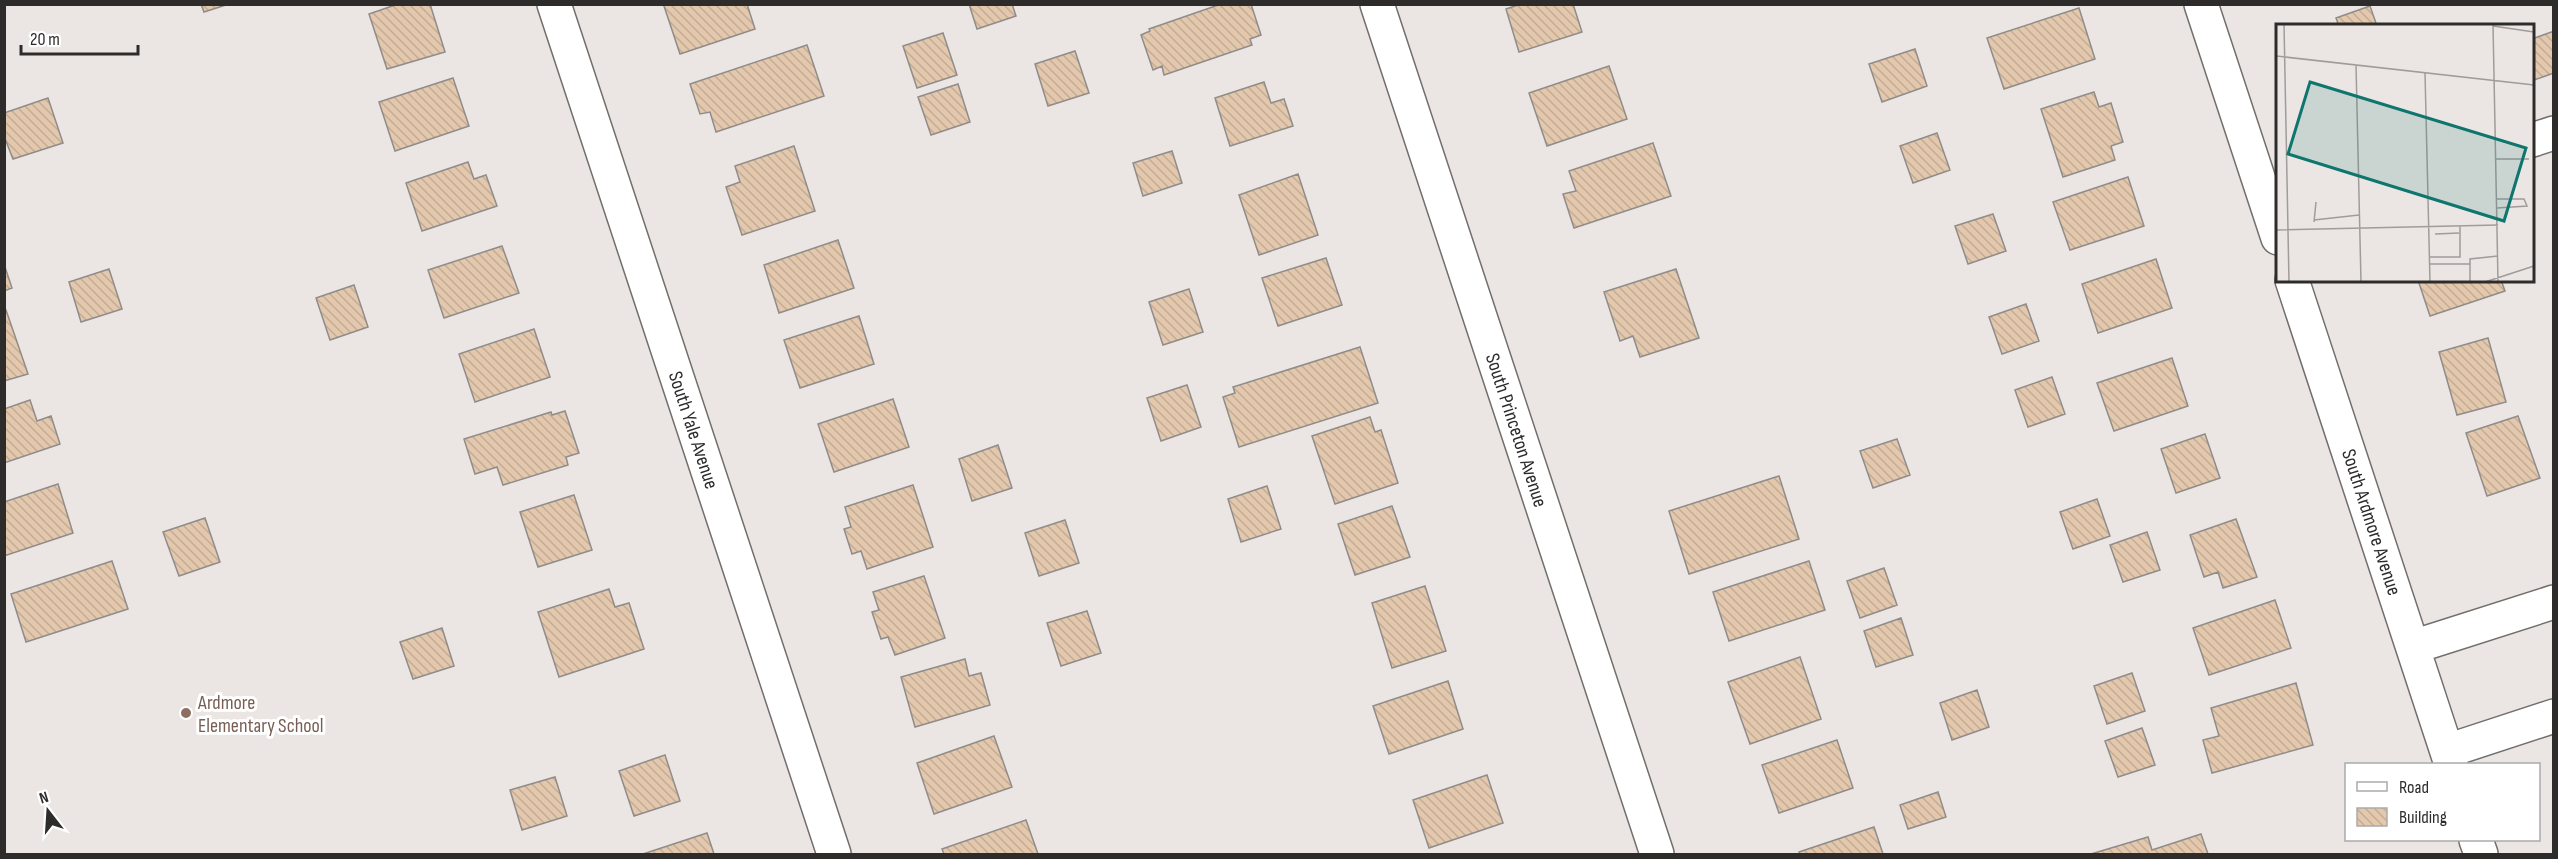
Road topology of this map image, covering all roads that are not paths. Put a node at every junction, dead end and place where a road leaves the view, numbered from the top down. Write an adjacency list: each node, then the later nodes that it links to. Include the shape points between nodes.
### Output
1 (554, 4): 12 (street, South Yale Avenue)
2 (1377, 4): 13 (street, South Princeton Avenue)
3 (2201, 4): 6 (street)
4 (2553, 133): 5 (street)
5 (2534, 139)
6 (2275, 224)
7 (2293, 282): 9 (street, South Ardmore Avenue)
8 (2553, 602): 9 (street)
9 (2413, 647): 11 (street, South Ardmore Avenue)
10 (2553, 716): 11 (street)
11 (2449, 758)
12 (834, 855)
13 (1657, 855)

